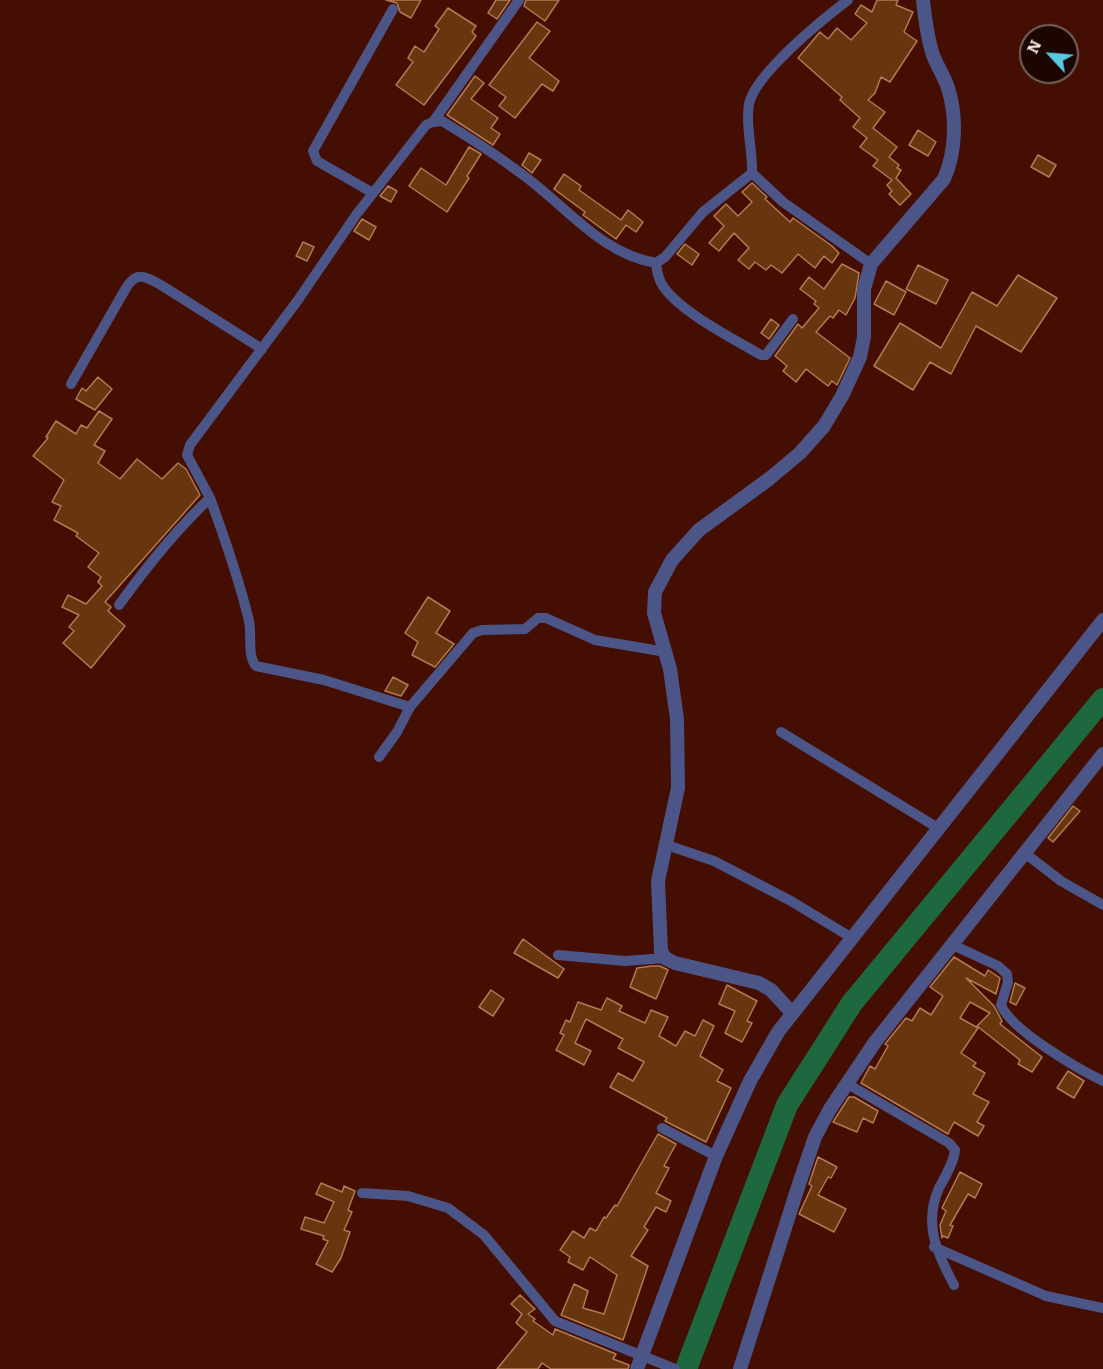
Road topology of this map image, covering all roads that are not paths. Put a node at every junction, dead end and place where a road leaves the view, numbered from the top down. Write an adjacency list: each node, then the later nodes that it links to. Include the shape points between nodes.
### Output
1 (519, 0): 5 (street)
2 (848, 0): 6 (street, via 789,51 752,96)
3 (923, 0): 9 (street, via 928,38 950,98 953,150 944,179)
4 (393, 9): 7 (street, via 313,151 317,161)
5 (433, 122): 7 (street, via 419,132); 8 (street, via 442,122 502,159 598,237 628,256)
6 (752, 173): 8 (street, via 703,212); 9 (street, via 783,202)
7 (373, 193): 11 (street)
8 (656, 263): 10 (street, via 661,284 676,299 714,328 763,356)
9 (871, 264): 16 (street, via 864,289 860,357 824,426 800,453 699,530 661,578 653,601)
10 (793, 319)
11 (262, 349): 12 (street, via 146,276 139,276 131,279); 13 (street, via 188,450)
12 (72, 384)
13 (210, 498): 14 (street, via 155,555); 17 (street, via 244,602 254,665 324,680)
14 (119, 605)
15 (1103, 620): 21 (street)
16 (666, 652): 17 (street, via 595,640 538,618 522,630 473,633); 22 (street, via 677,719 678,788)
17 (410, 706): 20 (street)
18 (781, 732): 21 (street)
19 (1103, 754): 23 (street)
20 (379, 757)
21 (938, 828): 25 (street)
22 (664, 844): 25 (street, via 714,861 791,900); 28 (street, via 657,902)
23 (1026, 854): 24 (street, via 1060,881); 26 (street)
24 (1103, 905)
25 (852, 938): 29 (street)
26 (953, 945): 30 (street, via 1007,974 1001,1005 1013,1022); 31 (street)
27 (558, 955): 28 (street, via 625,961)
28 (665, 958): 29 (street, via 759,983)
29 (792, 1013): 33 (street, via 750,1081)
30 (1103, 1080)
31 (846, 1083): 35 (street, via 955,1150 933,1206); 40 (street, via 815,1137)
32 (662, 1128): 33 (street)
33 (716, 1156): 38 (street)
34 (362, 1193): 38 (street, via 416,1197 448,1208 484,1235 550,1317)
35 (934, 1246): 36 (street); 37 (street, via 1046,1296)
36 (954, 1285)
37 (1103, 1308)
38 (641, 1361): 39 (street)
39 (675, 1369)
40 (740, 1369)

